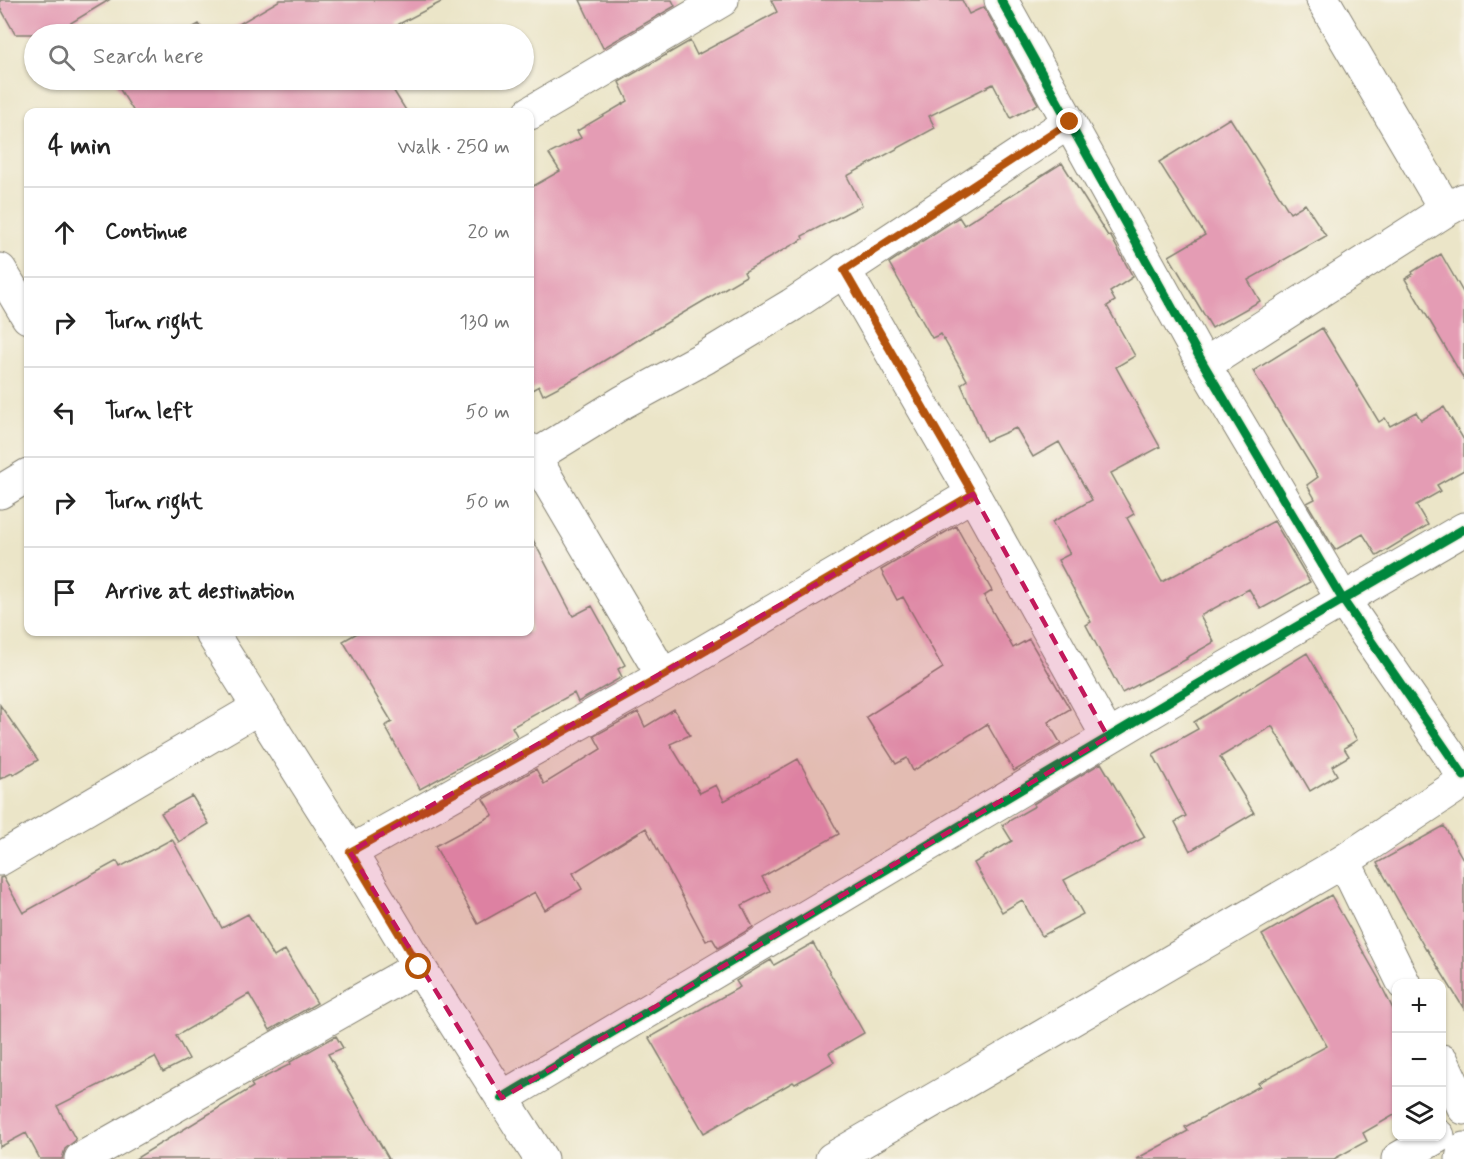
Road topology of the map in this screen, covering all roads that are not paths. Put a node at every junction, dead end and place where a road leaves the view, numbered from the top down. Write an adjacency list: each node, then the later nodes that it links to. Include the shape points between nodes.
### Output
1 (722, 0): 4 (street)
2 (1001, 0): 6 (street)
3 (1323, 0): 7 (street)
4 (688, 8): 5 (street)
5 (534, 110)
6 (1070, 122): 9 (street); 11 (street)
7 (1455, 205): 11 (street)
8 (0, 270): 10 (street)
9 (844, 270): 12 (street, via 706,357); 16 (street)
10 (24, 310)
11 (1204, 365): 18 (street)
12 (534, 453)
13 (534, 457): 20 (street)
14 (24, 477): 15 (street)
15 (0, 492)
16 (973, 494): 20 (street); 22 (street)
17 (1464, 529): 18 (street)
18 (1343, 600): 22 (street); 23 (street)
19 (213, 636): 21 (street)
20 (663, 676): 25 (street)
21 (258, 708): 25 (street); 26 (street)
22 (1108, 737): 31 (street)
23 (1464, 776)
24 (1464, 781): 27 (street)
25 (350, 852): 28 (street)
26 (0, 860)
27 (1344, 861): 29 (street); 39 (street)
28 (419, 967): 31 (street); 37 (street)
29 (1402, 979)
30 (1446, 1070): 32 (street)
31 (502, 1098): 38 (street)
32 (1464, 1108)
33 (1464, 1122): 34 (street)
34 (1446, 1132)
35 (1431, 1141): 40 (street)
36 (1464, 1149): 41 (street)
37 (81, 1159)
38 (541, 1159)
39 (832, 1159)
40 (1398, 1159)
41 (1462, 1159)

